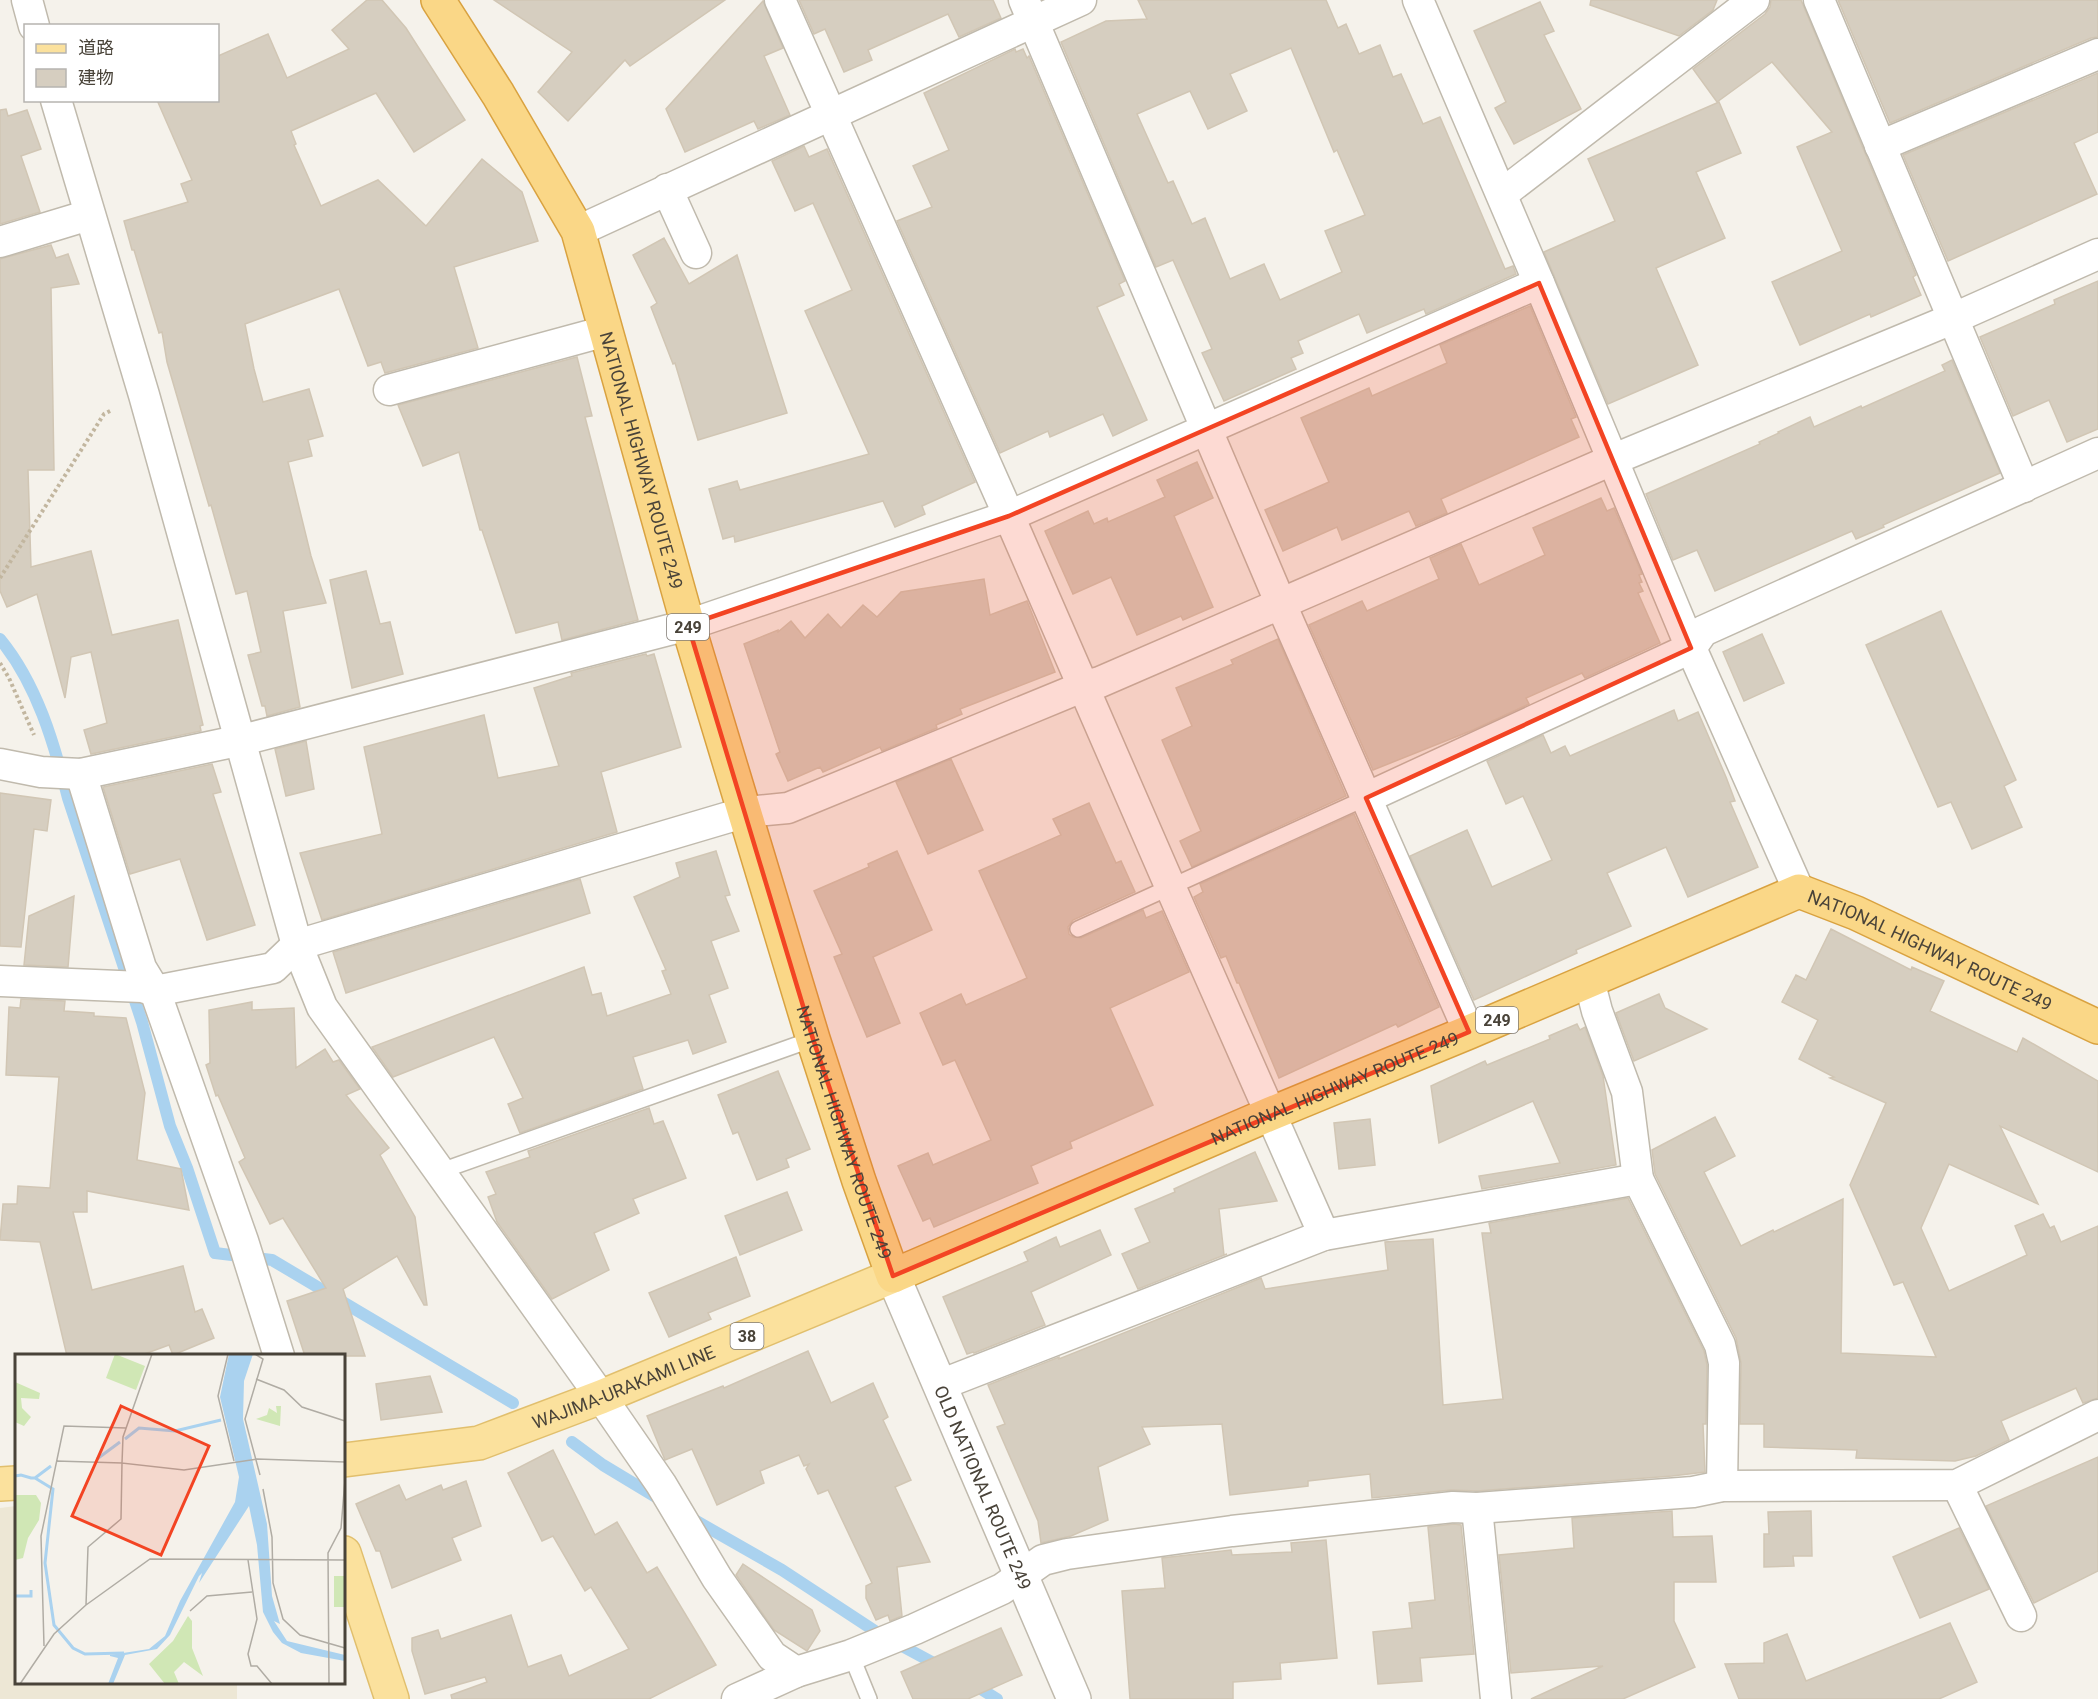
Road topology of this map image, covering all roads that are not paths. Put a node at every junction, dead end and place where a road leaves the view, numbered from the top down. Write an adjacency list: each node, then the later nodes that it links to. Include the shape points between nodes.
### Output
1 (27, 0): 9 (street)
2 (438, 0): 17 (highway, NATIONAL HIGHWAY ROUTE 249 / 249)
3 (780, 0): 12 (street)
4 (1081, 0): 8 (street)
5 (1419, 0): 15 (street)
6 (1754, 0): 15 (street)
7 (1819, 0): 13 (street)
8 (1029, 11): 12 (street); 25 (street)
9 (33, 24)
10 (2098, 54): 13 (street)
11 (57, 102): 16 (street)
12 (830, 115): 14 (street); 29 (street)
13 (1880, 146): 22 (street)
14 (667, 189): 17 (street); 19 (street)
15 (1502, 194): 21 (street)
16 (89, 215): 18 (street); 34 (street)
17 (578, 231): 23 (highway, NATIONAL HIGHWAY ROUTE 249 / 249)
18 (0, 242)
19 (696, 253)
20 (2098, 254): 22 (street)
21 (1539, 283): 25 (street); 27 (street)
22 (1952, 319): 27 (street); 28 (street)
23 (606, 331): 24 (street); 31 (highway, NATIONAL HIGHWAY ROUTE 249 / 249)
24 (389, 390)
25 (1208, 429): 29 (street); 30 (street)
26 (2098, 453): 28 (street)
27 (1612, 460): 30 (street); 32 (street)
28 (2024, 487): 32 (street, via 1703,630)
29 (1009, 516): 31 (street); 33 (street)
30 (1280, 602): 33 (street); 37 (street)
31 (688, 625): 34 (street); 38 (highway, NATIONAL HIGHWAY ROUTE 249 / 249)
32 (1691, 648): 37 (street); 40 (street)
33 (1082, 687): 38 (street, via 788,808); 39 (street)
34 (242, 740): 36 (street); 42 (street)
35 (0, 764): 36 (street)
36 (61, 773): 45 (street, via 141,968)
37 (1366, 798): 39 (lane); 47 (street)
38 (746, 812): 42 (street); 48 (highway, NATIONAL HIGHWAY ROUTE 249 / 249)
39 (1170, 886): 41 (lane); 49 (street)
40 (1799, 891): 43 (highway, NATIONAL HIGHWAY ROUTE 249 / 249); 46 (highway, NATIONAL HIGHWAY ROUTE 249)
41 (1078, 929)
42 (297, 945): 45 (street, via 273,968); 50 (street, via 321,1007)
43 (1589, 980): 47 (highway, NATIONAL HIGHWAY ROUTE 249 / 249); 51 (street, via 1627,1092)
44 (0, 981): 45 (street)
45 (138, 988): 54 (street, via 243,1241)
46 (2098, 1027)
47 (1469, 1032): 49 (highway, NATIONAL HIGHWAY ROUTE 249 / 249)
48 (813, 1039): 50 (lane); 53 (highway, NATIONAL HIGHWAY ROUTE 249 / 249)
49 (1270, 1114): 52 (street); 53 (highway, NATIONAL HIGHWAY ROUTE 249 / 249)
50 (441, 1171): 56 (street)
51 (1638, 1179): 52 (street); 62 (street, via 1720,1345 1724,1363)
52 (1324, 1235): 55 (street)
53 (893, 1276): 55 (street, OLD NATIONAL ROUTE 249); 56 (main road, WAJIMA-URAKAMI LINE / 38)
54 (278, 1354)
55 (940, 1384): 65 (street, OLD NATIONAL ROUTE 249)
56 (601, 1397): 58 (main road, WAJIMA-URAKAMI LINE / 38, via 479,1443); 68 (street, via 772,1656)
57 (2098, 1415): 61 (street)
58 (345, 1460)
59 (15, 1483): 60 (main road)
60 (0, 1484)
61 (1957, 1485): 62 (street); 66 (street)
62 (1722, 1486): 63 (street, via 1694,1492)
63 (1477, 1508): 65 (street, via 1232,1531 1067,1554 1043,1560); 73 (street)
64 (345, 1556): 69 (main road)
65 (1020, 1575): 67 (street, via 1002,1589); 72 (street, OLD NATIONAL ROUTE 249)
66 (2021, 1616)
67 (856, 1653): 68 (street); 71 (lane)
68 (796, 1672): 70 (street)
69 (392, 1699)
70 (737, 1699)
71 (869, 1699)
72 (1074, 1699)
73 (1496, 1699)

